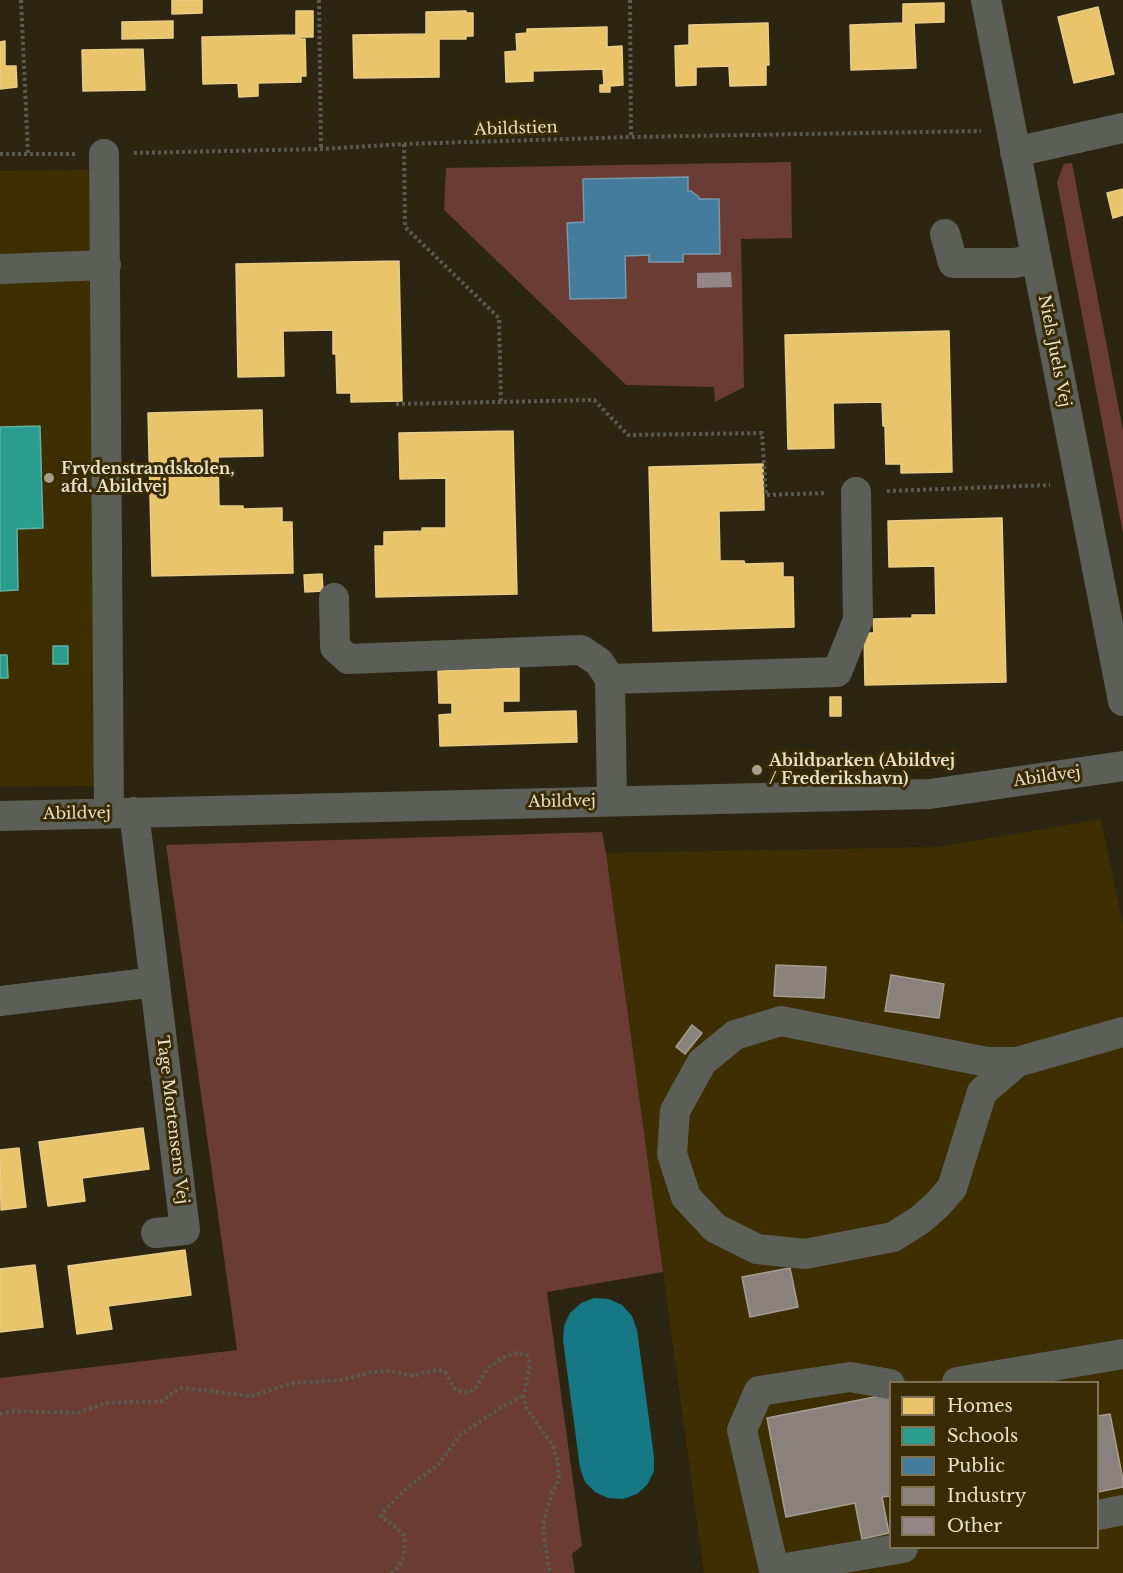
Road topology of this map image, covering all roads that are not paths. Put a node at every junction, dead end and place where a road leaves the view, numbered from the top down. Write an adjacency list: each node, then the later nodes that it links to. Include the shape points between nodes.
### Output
1 (986, 0): 3 (street, Niels Juels Vej)
2 (1123, 128): 3 (street)
3 (1012, 140): 6 (street, Niels Juels Vej)
4 (104, 154): 7 (street, Tage Mortensens Vej)
5 (945, 234): 6 (street, via 953,263)
6 (1036, 259): 12 (street, Niels Juels Vej)
7 (106, 265): 8 (street); 15 (street, Tage Mortensens Vej)
8 (0, 269)
9 (856, 492): 11 (street, via 858,620 837,672)
10 (334, 598): 11 (street, via 335,647 348,659 581,650 599,662)
11 (610, 679): 14 (street)
12 (1123, 701)
13 (1123, 766): 14 (street, Abildvej, via 930,794)
14 (612, 801): 15 (street, Abildvej)
15 (121, 813): 16 (street, Abildvej); 17 (street, Tage Mortensens Vej)
16 (0, 816)
17 (155, 982): 18 (street); 21 (street, Tage Mortensens Vej, via 185,1230)
18 (0, 1001)
19 (1123, 1032): 20 (street)
20 (1017, 1062): 20 (street, via 987,1062 781,1021 735,1035 702,1062 675,1111 672,1154 686,1197 715,1228 757,1249 805,1254 893,1237 920,1220 952,1188 982,1092)
21 (156, 1233)
22 (1123, 1354): 23 (street)
23 (968, 1381)
24 (889, 1384): 27 (street, via 850,1377 759,1391 742,1430 774,1569)
25 (1123, 1510): 26 (street)
26 (1099, 1515)
27 (897, 1549)

